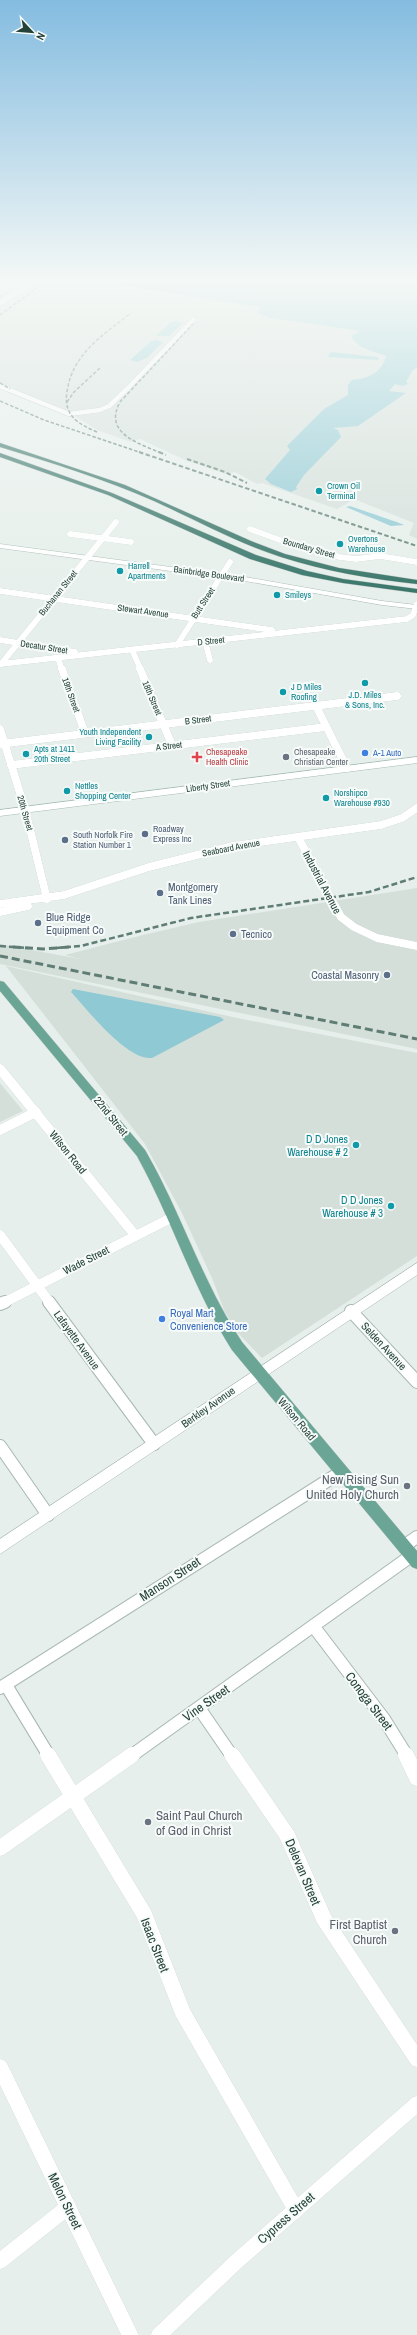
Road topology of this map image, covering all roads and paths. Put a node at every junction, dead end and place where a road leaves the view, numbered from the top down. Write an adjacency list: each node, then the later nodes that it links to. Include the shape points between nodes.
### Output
1 (14, 392): 2 (street, via 68,414 100,410)
2 (124, 392)
3 (0, 444): 15 (highway, via 123,486 253,545 286,557 334,570)
4 (0, 455): 17 (highway, via 110,494 253,557 324,577)
5 (116, 522): 8 (street, Buchanan Street)
6 (250, 529): 13 (street, Boundary Street, via 288,543 340,557 356,559 380,556)
7 (70, 534): 8 (street)
8 (102, 538): 9 (street); 11 (street, Buchanan Street)
9 (131, 542)
10 (0, 546): 11 (street, Bainbridge Boulevard)
11 (87, 558): 14 (street, Bainbridge Boulevard); 18 (street, Buchanan Street)
12 (230, 562): 14 (street, Butt Street)
13 (417, 562)
14 (221, 576): 19 (street, Bainbridge Boulevard, via 297,587 368,602); 20 (street, Butt Street)
15 (417, 582)
16 (0, 591): 18 (street, Stewart Avenue)
17 (417, 591)
18 (54, 598): 20 (street, Stewart Avenue); 24 (street, Buchanan Street)
19 (417, 606): 21 (street, D Street, via 413,615 407,619)
20 (194, 618): 21 (street, Stewart Avenue); 25 (street, Butt Street)
21 (286, 632): 23 (street, D Street)
22 (0, 640): 24 (street, Decatur Street)
23 (205, 641): 25 (street, D Street); 29 (street)
24 (18, 643): 27 (street, Decatur Street); 30 (street, Buchanan Street)
25 (177, 645): 26 (street, D Street)
26 (132, 650): 27 (street, D Street); 33 (street, 18th Street)
27 (87, 654): 28 (street, D Street)
28 (58, 658): 30 (street, D Street); 36 (street, 19th Street)
29 (210, 660)
30 (1, 664)
31 (397, 696): 32 (street, B Street)
32 (316, 706): 33 (street, B Street); 34 (street)
33 (163, 724): 36 (street, B Street); 38 (street, 18th Street)
34 (326, 726): 38 (street, A Street); 41 (street)
35 (0, 729): 37 (street, 20th Street)
36 (85, 733): 37 (street, B Street)
37 (2, 744): 40 (street, 20th Street)
38 (172, 745): 40 (street, A Street)
39 (416, 761): 41 (street, Liberty Street)
40 (11, 765): 43 (street, 20th Street)
41 (347, 768): 43 (street, Liberty Street)
42 (417, 808): 45 (street, Seaboard Avenue, via 402,818 381,826)
43 (25, 810): 44 (street, Liberty Street); 46 (street, 20th Street)
44 (0, 813)
45 (298, 837): 46 (street, Seaboard Avenue, via 206,852); 49 (street, Industrial Avenue, via 341,917 377,938)
46 (46, 899): 47 (street, Seaboard Avenue); 48 (street, Seaboard Avenue)
47 (0, 904)
48 (0, 912)
49 (417, 946)
50 (2, 986): 54 (main road, 22nd Street, via 121,1127 154,1176)
51 (0, 1069): 52 (street, Wilson Road)
52 (36, 1112): 53 (street); 56 (street, Wilson Road)
53 (0, 1130)
54 (173, 1217): 56 (street, Wade Street); 57 (main road, 22nd Street)
55 (0, 1235): 59 (street, Lafayette Avenue)
56 (135, 1235): 59 (street, Wade Street)
57 (196, 1265): 62 (main road, Wilson Road, via 218,1317)
58 (417, 1268): 61 (street, Berkley Avenue)
59 (37, 1285): 60 (street, Wade Street); 64 (street, Lafayette Avenue)
60 (0, 1304)
61 (351, 1311): 62 (street, Berkley Avenue); 63 (street, Selden Avenue)
62 (258, 1373): 64 (street, Berkley Avenue); 66 (main road, Wilson Road)
63 (417, 1382)
64 (154, 1444): 67 (street, Berkley Avenue)
65 (0, 1446): 67 (street)
66 (341, 1472): 70 (main road, Wilson Road); 72 (street, Manson Street)
67 (48, 1515): 69 (street, Berkley Avenue)
68 (417, 1538): 70 (street, Vine Street)
69 (0, 1548)
70 (411, 1555): 71 (street, Vine Street)
71 (314, 1627): 73 (street, Vine Street); 74 (street, Conoga Street, via 383,1718 402,1747)
72 (3, 1687): 75 (street, Isaac Street)
73 (198, 1708): 75 (street, Vine Street); 77 (street, Delevan Street, via 287,1835 297,1854 312,1898 324,1919)
74 (417, 1778)
75 (72, 1797): 76 (street, Vine Street); 81 (street, Isaac Street, via 144,1914 171,1990)
76 (0, 1848)
77 (417, 2059)
78 (0, 2067): 80 (street, Melon Street)
79 (417, 2104): 81 (street, Cypress Street)
80 (68, 2207): 82 (street); 83 (street, Melon Street)
81 (296, 2210): 84 (street, Cypress Street)
82 (0, 2261)
83 (130, 2335)
84 (158, 2335)

